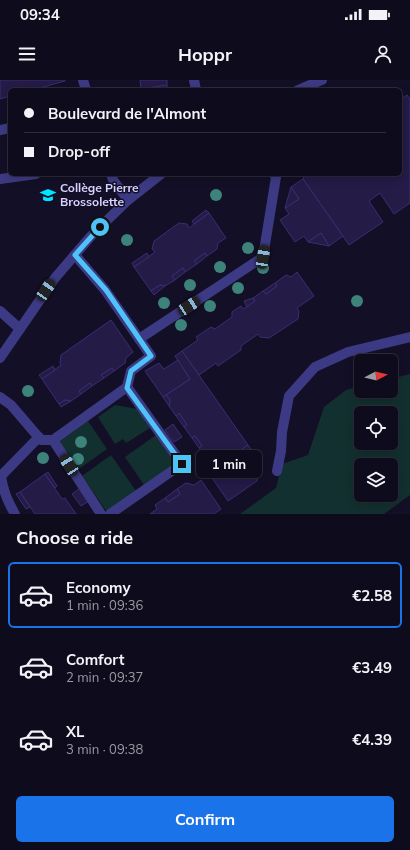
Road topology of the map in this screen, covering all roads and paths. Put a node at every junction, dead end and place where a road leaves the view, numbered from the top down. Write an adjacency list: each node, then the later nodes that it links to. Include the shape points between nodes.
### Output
1 (322, 80): 2 (street)
2 (303, 88)
3 (22, 176): 7 (street)
4 (112, 176): 8 (street)
5 (158, 176): 8 (street)
6 (275, 176): 13 (street, via 263,257)
7 (0, 179)
8 (128, 200): 9 (street)
9 (75, 255): 11 (street, via 55,278); 13 (street, via 106,290)
10 (0, 312): 11 (street)
11 (20, 329): 14 (street)
12 (410, 337): 19 (street, via 348,352 315,367 289,396)
13 (139, 339): 15 (street, via 151,356 131,371)
14 (0, 358)
15 (127, 388): 18 (street); 22 (street, via 182,464)
16 (0, 397): 17 (street, via 11,405)
17 (39, 437): 18 (street, via 41,440); 20 (street, via 1,476 3,491)
18 (53, 440): 21 (street)
19 (277, 470)
20 (15, 514)
21 (101, 514)
22 (110, 514)

